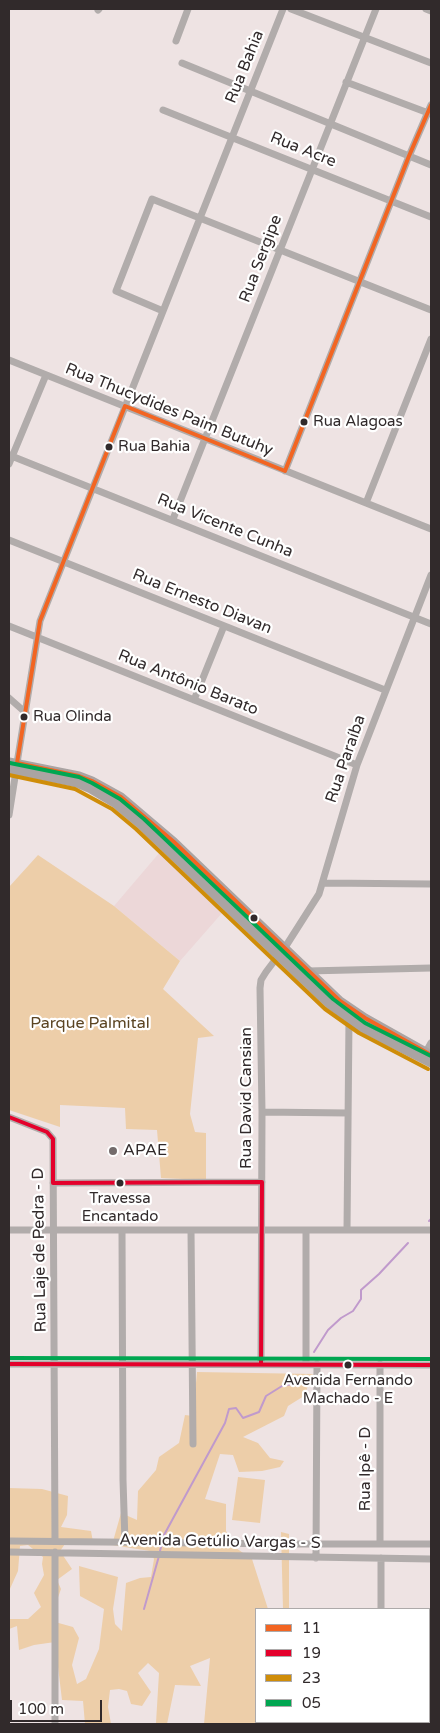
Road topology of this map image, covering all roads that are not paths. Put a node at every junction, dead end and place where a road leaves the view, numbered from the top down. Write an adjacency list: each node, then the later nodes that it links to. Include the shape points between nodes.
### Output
1 (188, 9): 8 (street)
2 (283, 9): 12 (street, Rua Bahia)
3 (291, 9): 7 (street)
4 (376, 9): 7 (street, Rua Sergipe)
5 (426, 9): 6 (street)
6 (431, 11)
7 (364, 38): 10 (street); 11 (street, Rua Sergipe)
8 (176, 40)
9 (182, 63): 12 (street)
10 (431, 63)
11 (346, 82): 15 (street); 16 (street, Rua Sergipe)
12 (249, 91): 16 (street); 17 (street, Rua Bahia)
13 (431, 105): 15 (street)
14 (163, 110): 17 (street, Rua Acre)
15 (430, 113): 18 (street)
16 (330, 124): 18 (street); 20 (street, Rua Sergipe)
17 (231, 136): 20 (street, Rua Acre); 23 (street, Rua Bahia)
18 (409, 156): 19 (street); 21 (street)
19 (431, 165)
20 (312, 168): 21 (street, Rua Acre); 24 (street, Rua Sergipe)
21 (392, 202): 22 (street, Rua Acre); 25 (street)
22 (431, 217)
23 (200, 218): 24 (street); 27 (street, Rua Bahia); 27 (street, via 152,199 116,291)
24 (280, 250): 25 (street); 32 (street, Rua Sergipe)
25 (360, 282): 26 (street); 35 (street)
26 (431, 310)
27 (163, 311): 31 (street, Rua Bahia)
28 (431, 339): 37 (street)
29 (9, 360): 30 (street, Rua Thucydides Paim Butuhy)
30 (46, 375): 31 (street, Rua Thucydides Paim Butuhy); 33 (street)
31 (125, 406): 32 (street, Rua Thucydides Paim Butuhy); 36 (street, Rua Bahia)
32 (205, 439): 35 (street, Rua Thucydides Paim Butuhy); 38 (street, Rua Sergipe)
33 (10, 455): 34 (street); 36 (street, Rua Vicente Cunha)
34 (9, 464)
35 (285, 470): 37 (street, Rua Thucydides Paim Butuhy)
36 (92, 488): 38 (street, Rua Vicente Cunha); 41 (street, Rua Bahia)
37 (366, 503): 39 (street, Rua Thucydides Paim Butuhy)
38 (173, 520): 43 (street, Rua Vicente Cunha)
39 (431, 529)
40 (9, 540): 41 (street, Rua Ernesto Diavan)
41 (63, 561): 46 (street, Rua Ernesto Diavan); 47 (street, Rua Bahia, via 40,621)
42 (431, 575): 43 (street, Rua Paraíba)
43 (415, 617): 44 (street, Rua Vicente Cunha); 48 (street, Rua Paraíba)
44 (431, 624)
45 (9, 626): 47 (street, Rua Antônio Barato)
46 (224, 626): 48 (street, Rua Ernesto Diavan); 50 (street)
47 (38, 638): 50 (street, Rua Antônio Barato); 51 (street)
48 (385, 690): 52 (street, Rua Paraíba)
49 (9, 698): 51 (street)
50 (194, 700): 52 (street, Rua Antônio Barato)
51 (26, 713): 53 (street)
52 (357, 764): 55 (street, Rua Paraíba)
53 (13, 766): 54 (street); 57 (main road, via 77,783 116,804)
54 (9, 815)
55 (323, 883): 56 (street); 57 (street, Rua Paraíba)
56 (431, 884)
57 (281, 952): 59 (main road); 63 (street, Rua David Cansian, via 261,980 260,988)
58 (431, 968): 59 (street)
59 (304, 974): 60 (main road, via 329,1004); 62 (main road, via 355,1013)
60 (349, 1019): 62 (main road); 64 (street)
61 (431, 1043): 62 (street)
62 (428, 1057)
63 (262, 1112): 64 (street); 66 (street, Rua David Cansian)
64 (348, 1113): 74 (street)
65 (9, 1117): 67 (street, Rua Laje de Pedra - D, via 47,1132 53,1139)
66 (262, 1182): 67 (street); 72 (street, Rua David Cansian)
67 (53, 1183): 69 (street, Rua Laje de Pedra - D)
68 (9, 1230): 69 (street)
69 (54, 1230): 70 (street); 77 (street, Rua Laje de Pedra - D)
70 (122, 1230): 71 (street); 78 (street)
71 (191, 1230): 72 (street); 79 (street)
72 (262, 1230): 73 (street); 80 (street, Rua David Cansian)
73 (306, 1230): 74 (street); 81 (street)
74 (348, 1230): 75 (street)
75 (431, 1230)
76 (9, 1364): 77 (street)
77 (55, 1364): 78 (street); 87 (street, Rua Laje de Pedra - D)
78 (122, 1364): 79 (street); 88 (street)
79 (192, 1364): 80 (street); 85 (street)
80 (261, 1364): 81 (street)
81 (306, 1364): 82 (street)
82 (317, 1364): 83 (street); 89 (street)
83 (380, 1364): 84 (street); 90 (street, Rua Ipê - D)
84 (431, 1364)
85 (193, 1444)
86 (9, 1541): 87 (street, Avenida Getúlio Vargas - S)
87 (55, 1541): 88 (street, Avenida Getúlio Vargas - S)
88 (126, 1542): 89 (street, Avenida Getúlio Vargas - S)
89 (316, 1544): 90 (street, Avenida Getúlio Vargas - S); 94 (street)
90 (380, 1544): 91 (street, Avenida Getúlio Vargas - S)
91 (431, 1544)
92 (9, 1552): 93 (street, Avenida Getúlio Vargas - S)
93 (55, 1552): 94 (street, Avenida Getúlio Vargas - S); 98 (street)
94 (316, 1558): 95 (street, Avenida Getúlio Vargas - S)
95 (381, 1558): 96 (street, Avenida Getúlio Vargas - S); 97 (street)
96 (431, 1558)
97 (381, 1608)
98 (55, 1724)

